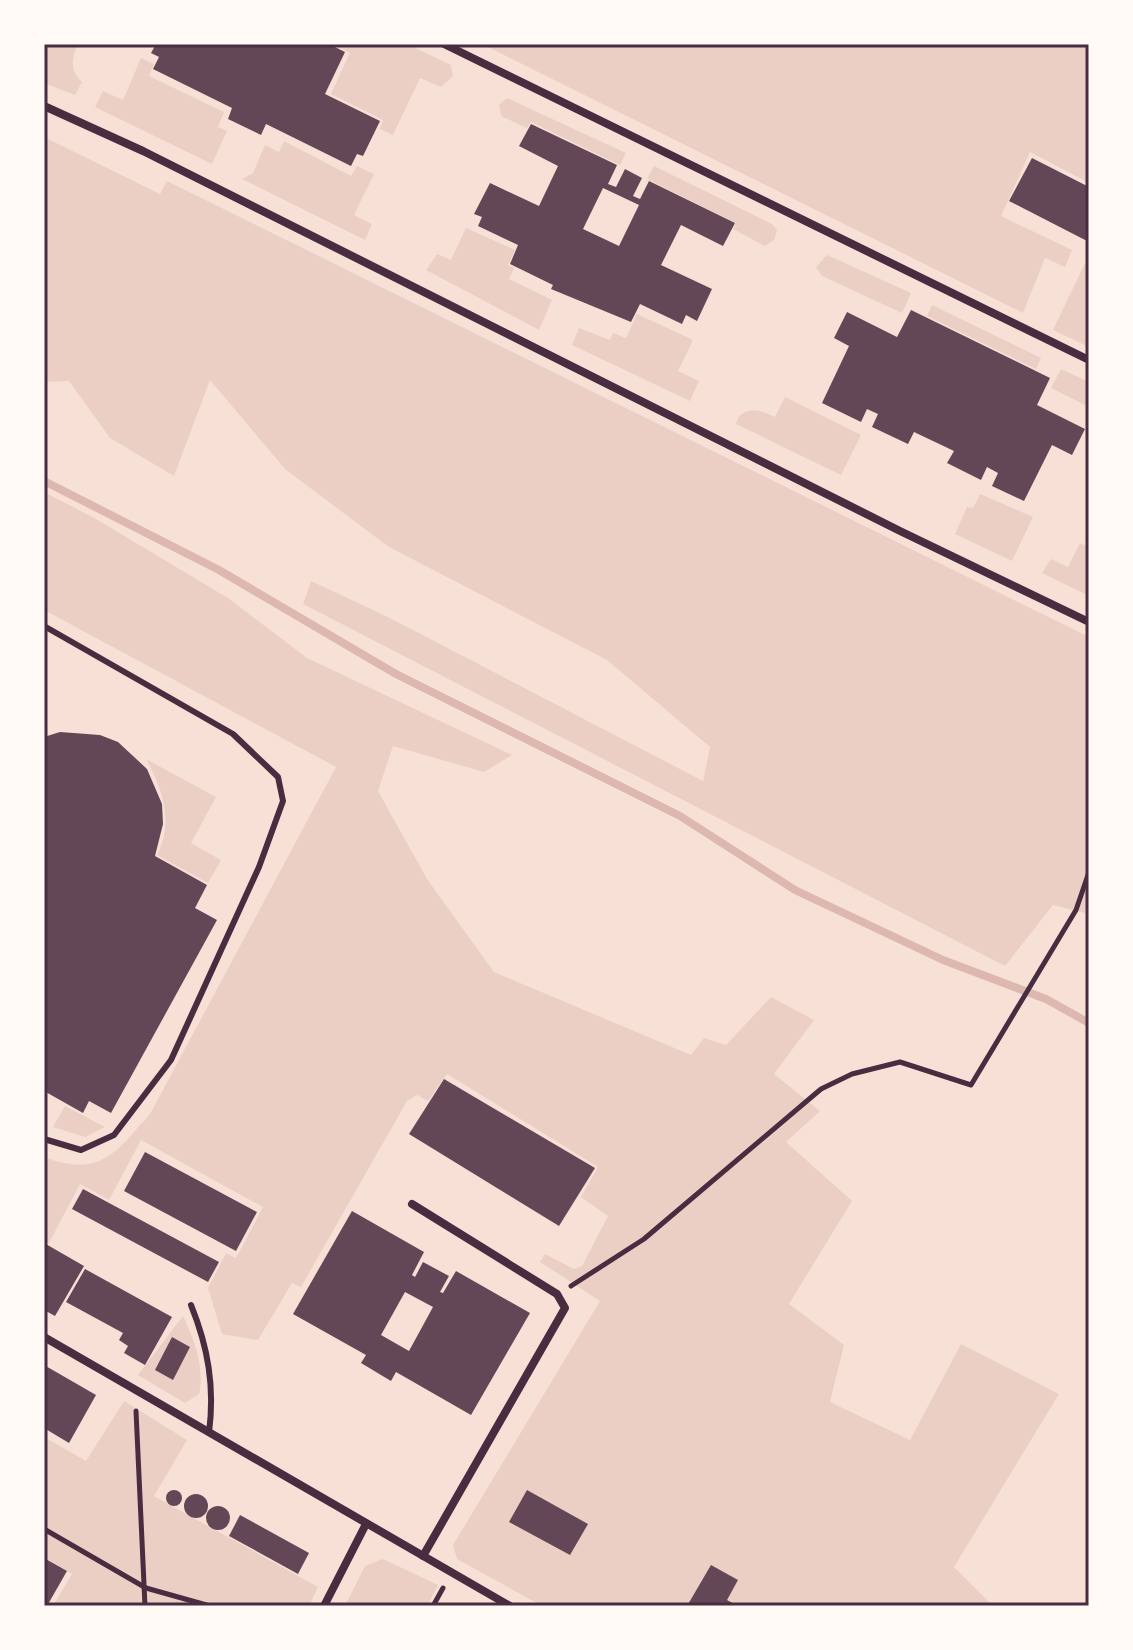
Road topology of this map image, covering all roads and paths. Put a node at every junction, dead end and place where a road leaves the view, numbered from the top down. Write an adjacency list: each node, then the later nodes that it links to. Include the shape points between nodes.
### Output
1 (444, 44): 3 (street)
2 (44, 106): 4 (street)
3 (1089, 360)
4 (1089, 622)
5 (44, 626): 7 (lane, via 233,734 278,777 283,801 259,867 171,1060 114,1135 81,1150)
6 (1089, 872): 9 (path, via 1076,910 971,1085 900,1062 852,1074 821,1089 644,1239)
7 (44, 1139)
8 (412, 1204): 9 (street)
9 (557, 1294): 16 (street, via 564,1301 562,1316)
10 (191, 1305): 13 (lane, via 213,1386)
11 (44, 1337): 12 (street)
12 (134, 1390): 13 (street); 17 (path)
13 (209, 1433): 14 (street)
14 (366, 1524): 16 (street); 20 (street)
15 (44, 1529): 17 (path)
16 (423, 1556): 21 (street)
17 (146, 1588): 18 (path); 19 (path)
18 (145, 1606)
19 (210, 1606)
20 (324, 1606)
21 (510, 1606)

